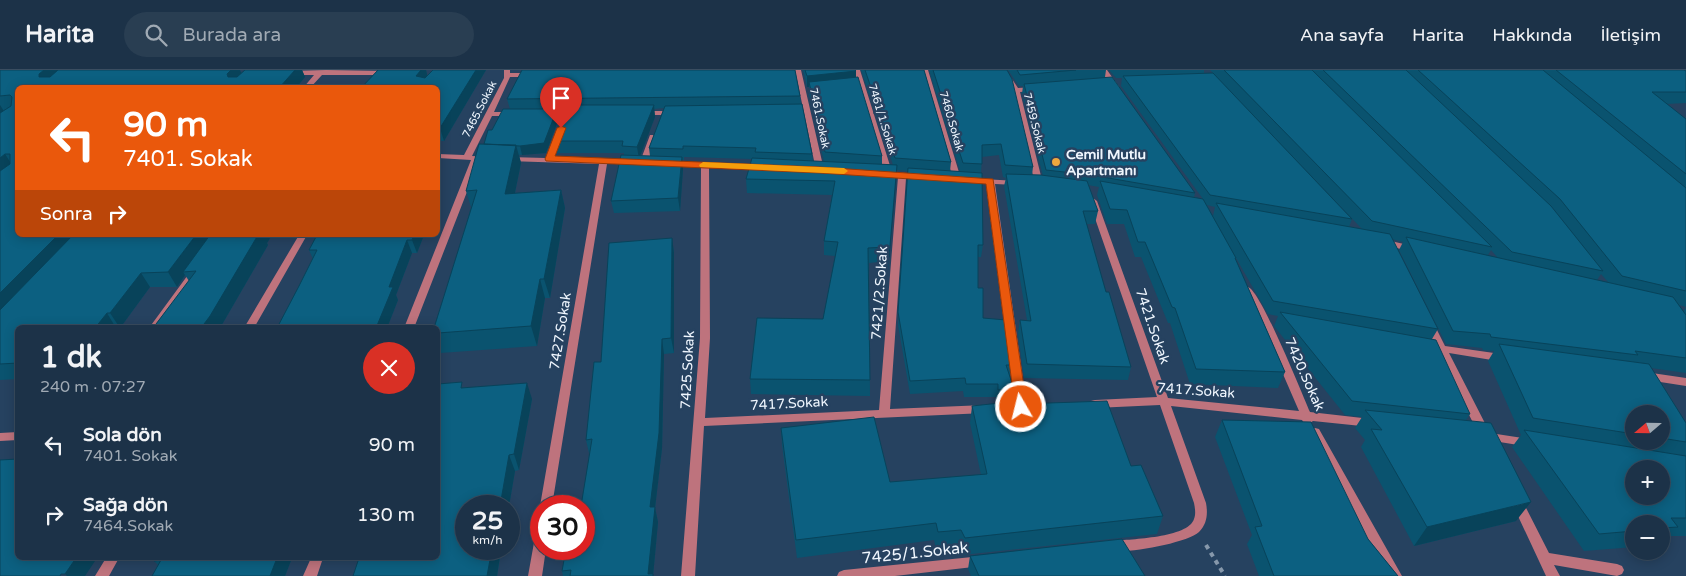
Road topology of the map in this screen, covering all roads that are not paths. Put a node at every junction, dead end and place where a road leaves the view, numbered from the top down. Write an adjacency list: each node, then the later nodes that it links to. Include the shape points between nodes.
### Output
1 (798, 70): 20 (street, 7461.Sokak)
2 (857, 70): 15 (street, 7461/1.Sokak)
3 (926, 70): 44 (street, 7460.Sokak, via 952,178)
4 (1002, 70): 19 (street, 7459.Sokak)
5 (1104, 70): 11 (street)
6 (322, 71): 7 (street); 8 (street); 14 (street)
7 (282, 73)
8 (393, 73)
9 (507, 73): 10 (street); 28 (street, 7465.Sokak)
10 (537, 74)
11 (1113, 82): 12 (street); 13 (street); 21 (street)
12 (1123, 82)
13 (1103, 83)
14 (309, 85)
15 (862, 86): 16 (street); 41 (street, 7461/1.Sokak)
16 (852, 87)
17 (1045, 88): 19 (street)
18 (812, 90): 20 (street)
19 (1016, 90): 44 (street, 7459.Sokak, via 1043,185)
20 (803, 91): 23 (street, 7461.Sokak)
21 (1124, 98)
22 (798, 111): 23 (street)
23 (807, 111): 39 (street, 7461.Sokak, via 815,170)
24 (568, 113): 25 (street); 30 (street); 34 (street)
25 (586, 113)
26 (634, 113): 27 (street, via 661,117)
27 (682, 113)
28 (489, 114): 29 (street); 33 (street, 7465.Sokak)
29 (518, 114)
30 (538, 114)
31 (656, 129): 36 (street)
32 (440, 156): 33 (street)
33 (472, 158): 34 (street); 56 (street, 7465.Sokak)
34 (549, 159): 35 (street)
35 (603, 161): 36 (street); 72 (street, 7427.Sokak)
36 (652, 163): 37 (street)
37 (705, 165): 38 (street); 66 (street, 7425.Sokak, via 704,338)
38 (772, 168)
39 (830, 170)
40 (869, 173): 41 (street)
41 (889, 174): 42 (street)
42 (902, 175): 43 (street); 64 (street, 7421/2.Sokak)
43 (929, 177)
44 (990, 181): 64 (street, 7417.Sokak, via 1016,408)
45 (1089, 190): 62 (street, 7421.Sokak)
46 (302, 237): 55 (street)
47 (1371, 239): 48 (street)
48 (1389, 243): 49 (street); 51 (street)
49 (1426, 251)
50 (205, 258): 54 (street)
51 (1398, 261)
52 (1241, 277): 65 (street, 7420.Sokak, via 1268,320)
53 (1424, 314): 58 (street)
54 (156, 325)
55 (251, 325)
56 (410, 325)
57 (1414, 345): 58 (street)
58 (1442, 350): 59 (street); 70 (street, via 1484,438)
59 (1510, 359)
60 (1637, 375): 61 (street)
61 (1686, 382)
62 (1163, 401): 63 (street, 7417.Sokak); 65 (street, 7417.Sokak); 73 (street, 7421.Sokak, via 1200,503 1200,522 1196,528 1174,539)
63 (1088, 404)
64 (884, 413): 66 (street, 7417.Sokak)
65 (1306, 415): 67 (street, 7417.Sokak); 85 (street, 7420.Sokak)
66 (699, 422): 83 (street, 7425.Sokak)
67 (1382, 424)
68 (15, 436): 69 (street)
69 (0, 437)
70 (1543, 445)
71 (1511, 488): 74 (street)
72 (548, 495)
73 (1096, 548)
74 (1544, 558): 79 (street); 86 (street)
75 (999, 559): 84 (street, 7425/1.Sokak)
76 (112, 560): 80 (street)
77 (316, 560): 81 (street)
78 (537, 560): 82 (street)
79 (1617, 570)
80 (102, 576)
81 (310, 576)
82 (535, 576)
83 (688, 576)
84 (844, 576)
85 (1395, 576)
86 (1553, 576)

